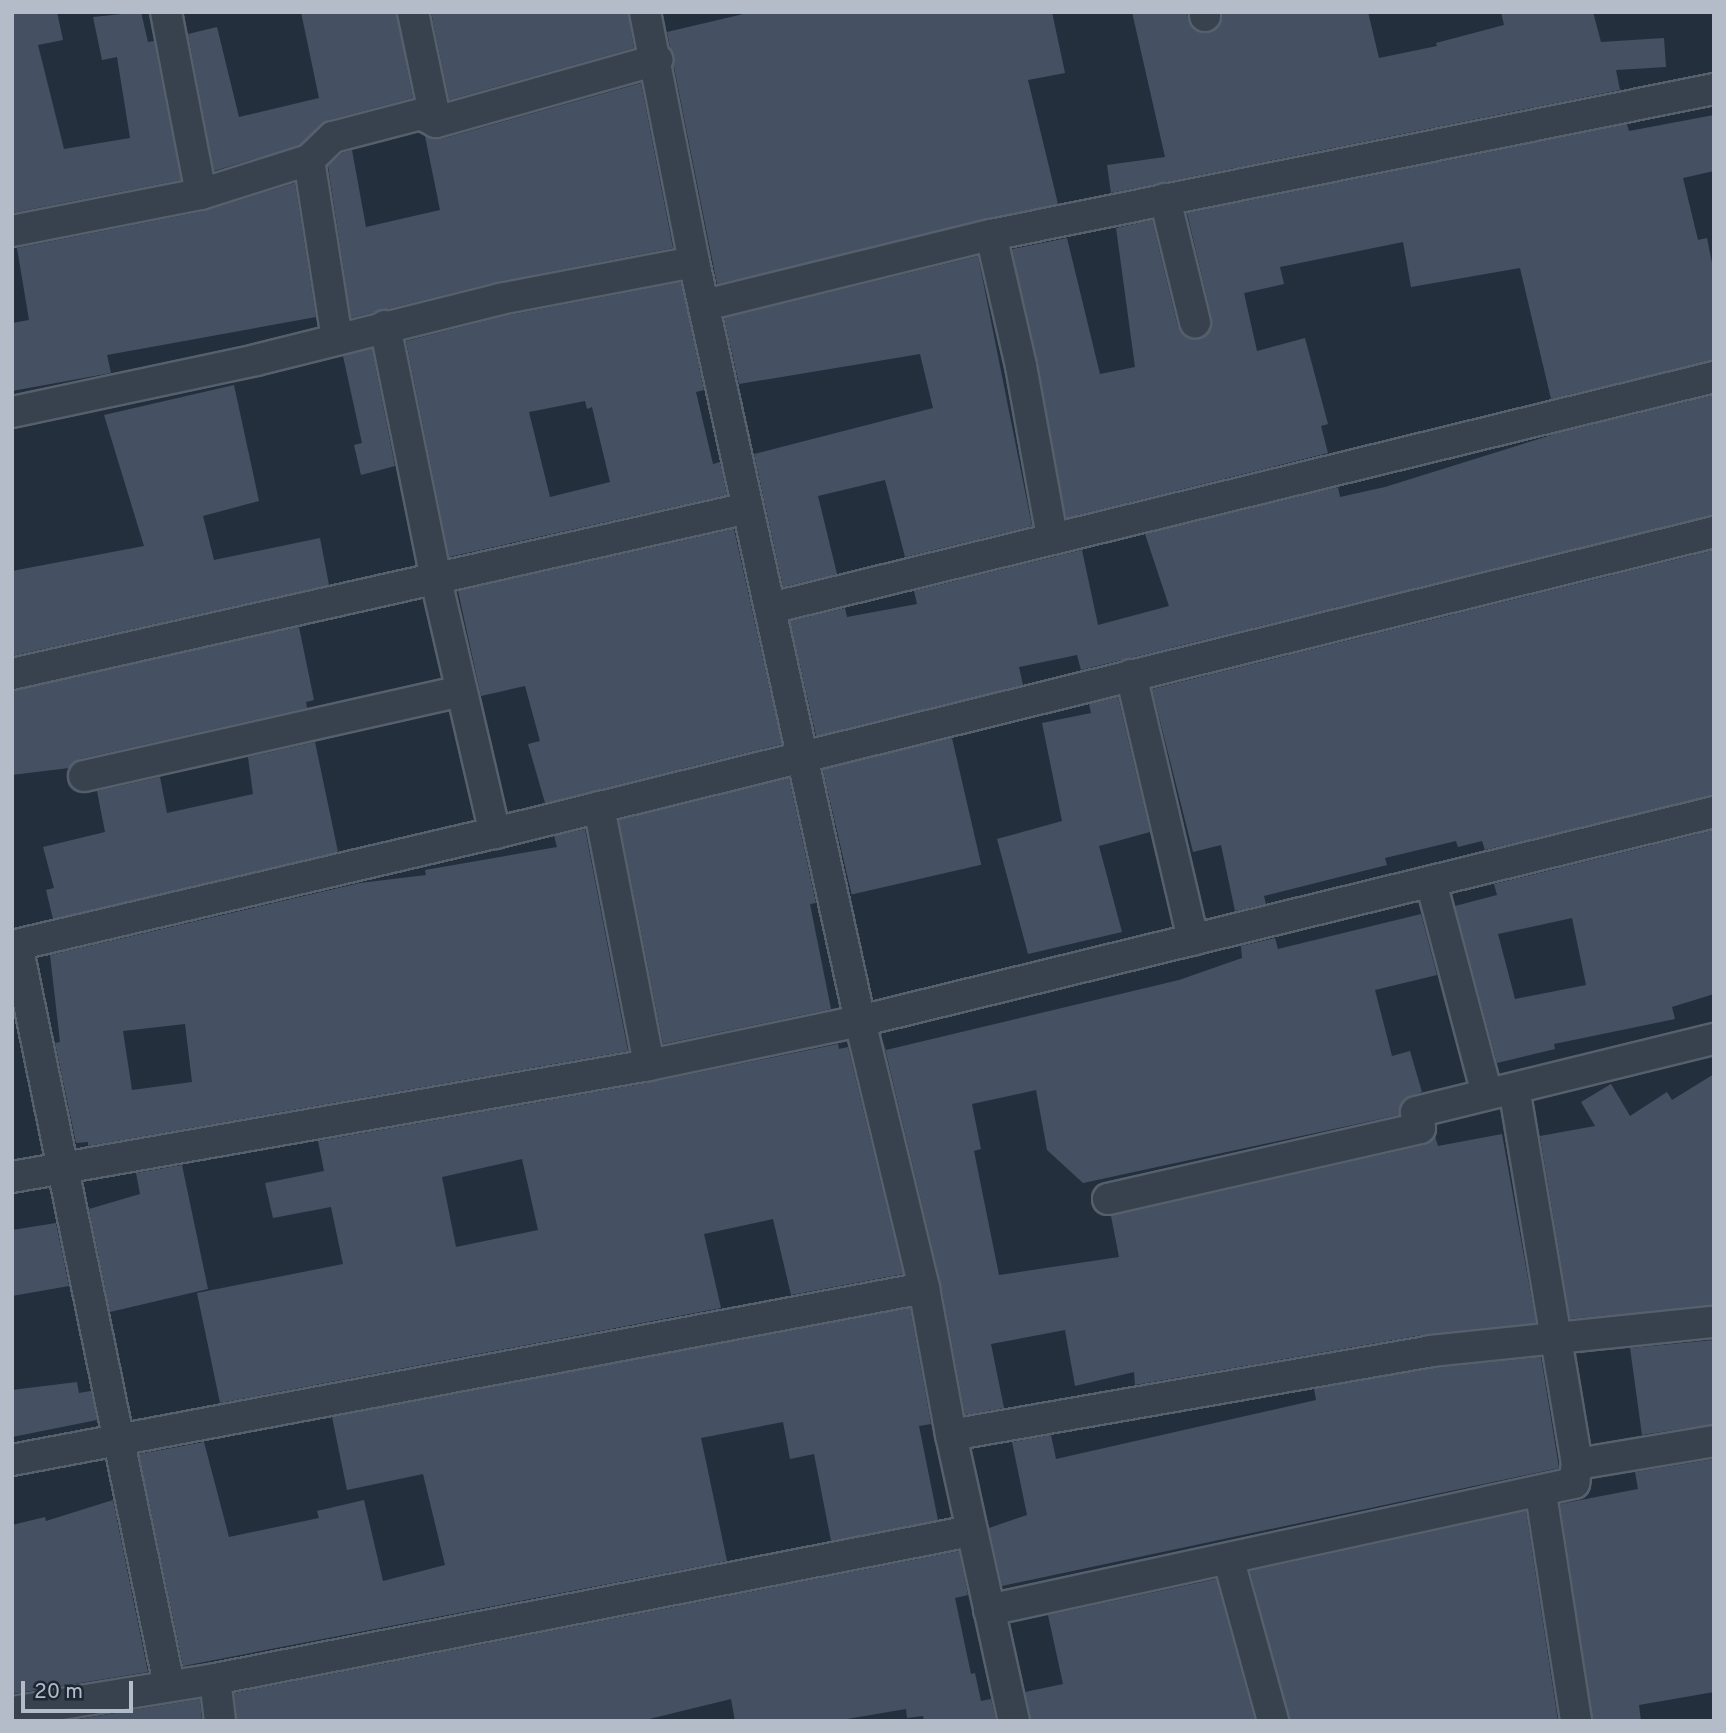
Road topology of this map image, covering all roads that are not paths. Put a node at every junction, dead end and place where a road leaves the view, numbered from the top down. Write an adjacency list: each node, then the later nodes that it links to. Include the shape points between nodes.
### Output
1 (166, 12): 8 (street)
2 (413, 12): 6 (street)
3 (652, 14): 4 (street)
4 (657, 61): 6 (street); 12 (street)
5 (1714, 89): 9 (street)
6 (436, 122): 7 (street, via 421,114 333,137)
7 (309, 160): 8 (street); 16 (street)
8 (201, 194): 10 (street)
9 (1165, 199): 11 (street); 14 (street)
10 (12, 231)
11 (991, 235): 13 (street); 21 (street)
12 (694, 262): 13 (street); 15 (street)
13 (705, 305): 19 (street)
14 (1195, 322)
15 (385, 326): 16 (street); 22 (street)
16 (337, 339): 18 (street)
17 (1714, 377): 21 (street)
18 (12, 412)
19 (748, 508): 22 (street); 23 (street)
20 (1714, 533): 25 (street)
21 (1052, 537): 23 (street)
22 (436, 580): 24 (street); 26 (street)
23 (771, 608): 27 (street)
24 (12, 674)
25 (1131, 675): 27 (street); 33 (street)
26 (461, 691): 28 (street); 31 (street)
27 (801, 756): 29 (street); 35 (street)
28 (84, 776)
29 (599, 807): 31 (street); 37 (street)
30 (1714, 813): 32 (street)
31 (495, 833): 34 (street)
32 (1431, 882): 33 (street); 38 (street)
33 (1193, 940): 35 (street)
34 (15, 946): 39 (street)
35 (860, 1021): 37 (street); 42 (street)
36 (1714, 1039): 38 (street)
37 (649, 1065): 39 (street)
38 (1500, 1092): 41 (street, via 1416,1112 1420,1128); 44 (street)
39 (62, 1167): 40 (street); 46 (street)
40 (12, 1177)
41 (1108, 1199)
42 (925, 1288): 45 (street); 46 (street)
43 (1714, 1322): 44 (street)
44 (1554, 1336): 45 (street, via 1256,1379); 49 (street)
45 (951, 1435): 51 (street)
46 (118, 1438): 48 (street); 55 (street)
47 (1714, 1441): 49 (street)
48 (12, 1460)
49 (1577, 1464): 50 (street, via 1574,1483)
50 (1541, 1494): 52 (street); 60 (street)
51 (971, 1531): 53 (street); 54 (street)
52 (1229, 1561): 53 (street); 59 (street)
53 (989, 1610): 58 (street)
54 (215, 1679): 55 (street); 57 (street)
55 (169, 1685): 56 (street)
56 (12, 1712)
57 (220, 1721)
58 (1014, 1721)
59 (1273, 1721)
60 (1576, 1721)

